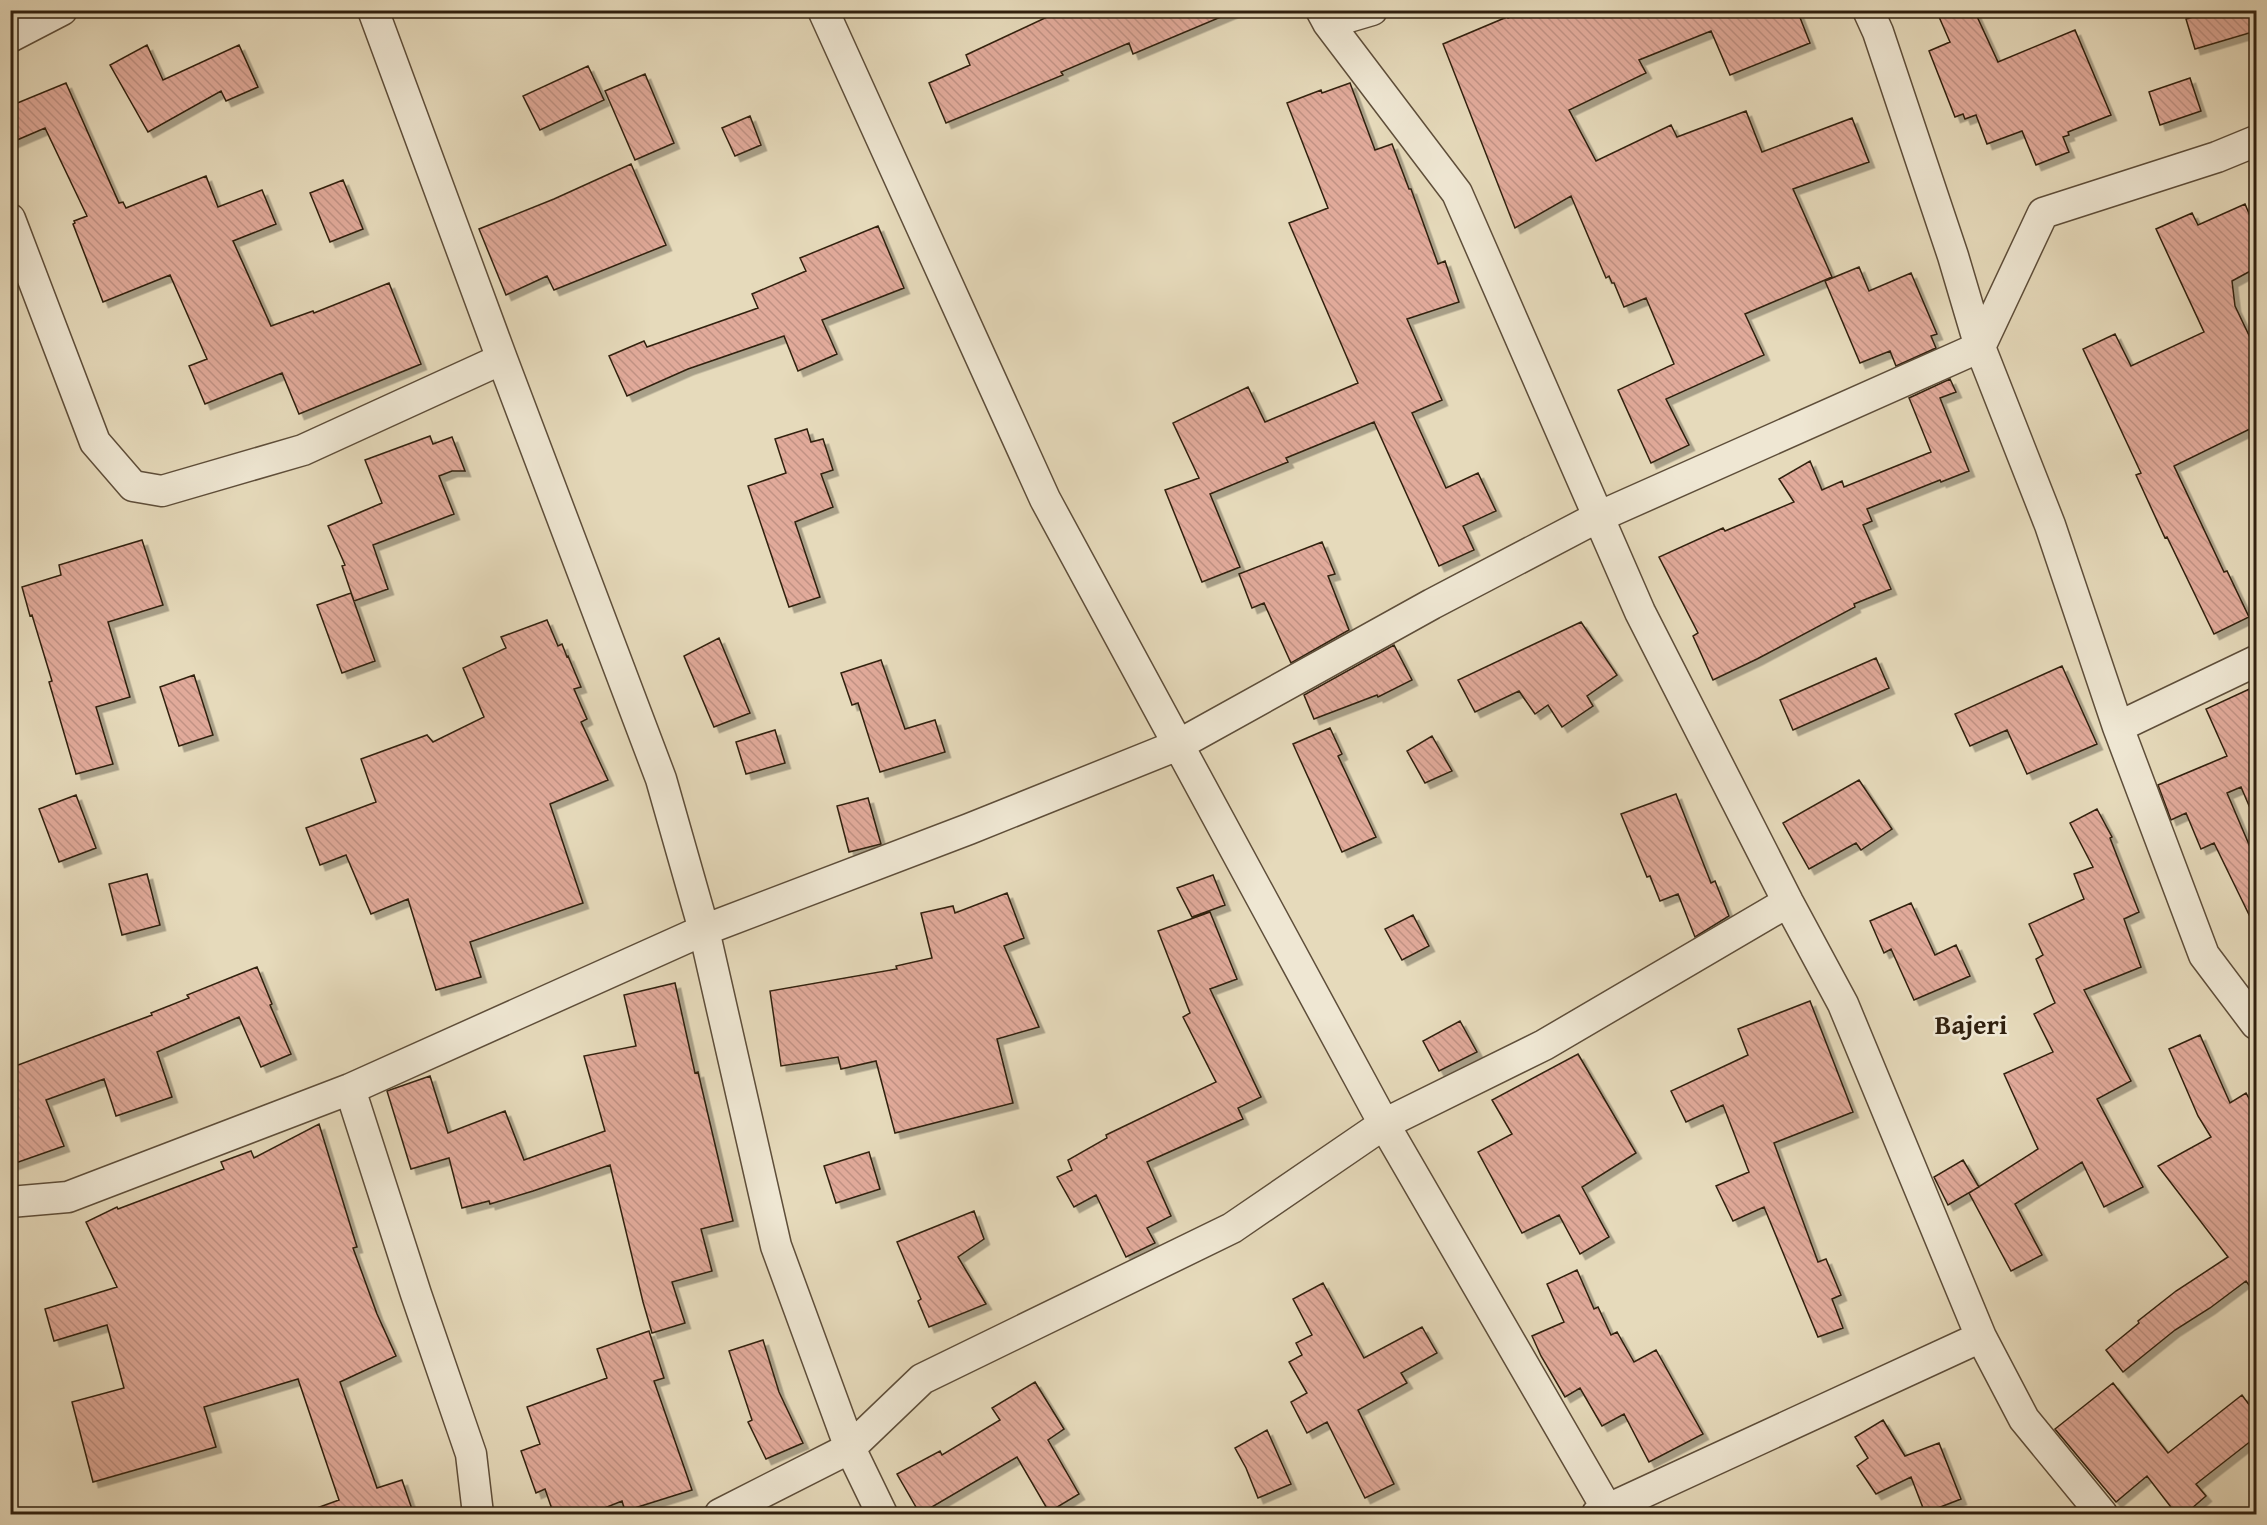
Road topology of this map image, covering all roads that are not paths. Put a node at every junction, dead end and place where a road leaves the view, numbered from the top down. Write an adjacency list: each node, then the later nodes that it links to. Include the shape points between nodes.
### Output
1 (62, 10): 7 (street)
2 (373, 10): 11 (street)
3 (823, 10): 15 (street, via 1045,499)
4 (1372, 10): 6 (street)
5 (1868, 10): 10 (street, via 1953,256)
6 (1325, 17): 12 (street, via 1457,193)
7 (10, 37)
8 (2256, 141): 10 (street, via 2043,213)
9 (10, 219): 11 (street, via 95,442 133,486 162,491 303,450)
10 (1980, 347): 12 (street); 14 (street, via 2050,525)
11 (502, 359): 17 (street, via 661,779)
12 (1598, 517): 15 (street); 16 (street, via 1640,612)
13 (2256, 661): 14 (street)
14 (2118, 727): 18 (street, via 2204,955)
15 (1178, 745): 17 (street); 20 (street)
16 (1788, 902): 20 (street, via 1544,1045); 22 (street, via 1843,1004)
17 (704, 930): 19 (street); 23 (street, via 776,1246)
18 (2256, 1024)
19 (350, 1089): 21 (street, via 68,1197); 25 (street, via 471,1454)
20 (1384, 1124): 23 (street, via 1232,1228 922,1379); 24 (street)
21 (10, 1202)
22 (1981, 1337): 24 (street); 28 (street, via 2024,1419)
23 (850, 1448): 26 (street); 27 (street)
24 (1604, 1513)
25 (478, 1515)
26 (720, 1515)
27 (882, 1515)
28 (2102, 1515)

